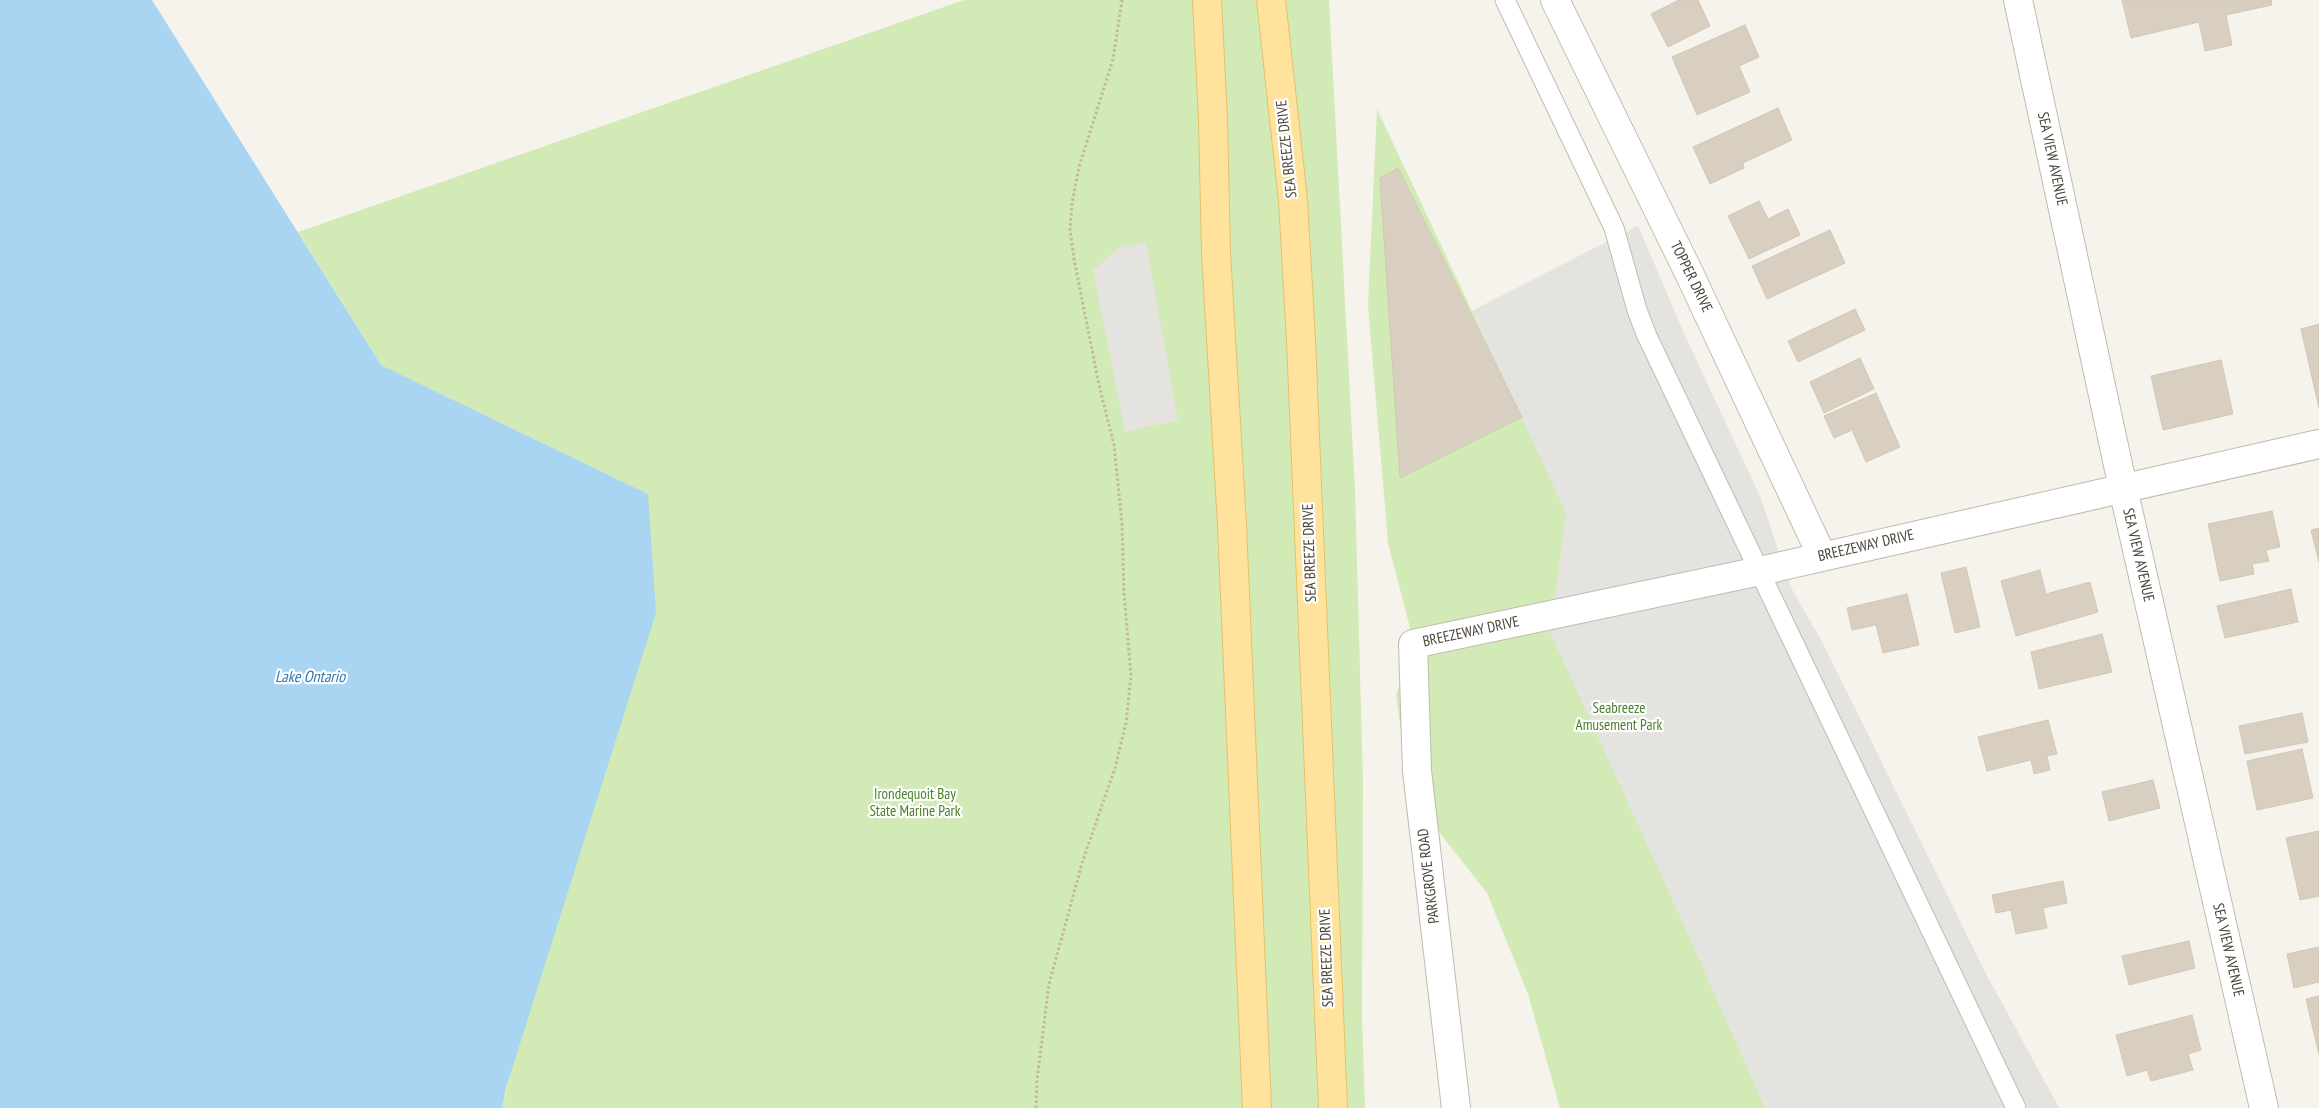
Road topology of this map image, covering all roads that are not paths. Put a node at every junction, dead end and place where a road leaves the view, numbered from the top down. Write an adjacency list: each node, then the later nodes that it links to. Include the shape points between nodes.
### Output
1 (1207, 0): 11 (main road)
2 (1271, 0): 12 (main road, SEA BREEZE DRIVE, via 1293,200 1301,331)
3 (1505, 0): 9 (lane, via 1614,228 1647,336)
4 (1555, 0): 8 (street, TOPPER DRIVE, via 1690,273)
5 (2018, 0): 7 (street, SEA VIEW AVENUE)
6 (2319, 444): 7 (street, BREEZEWAY DRIVE)
7 (2123, 488): 8 (street, BREEZEWAY DRIVE); 15 (street, SEA VIEW AVENUE)
8 (1822, 556): 9 (street, BREEZEWAY DRIVE)
9 (1760, 571): 10 (street, BREEZEWAY DRIVE); 14 (lane)
10 (1413, 644): 13 (street, PARKGROVE ROAD, via 1417,771)
11 (1257, 1108)
12 (1333, 1108)
13 (1456, 1108)
14 (2016, 1108)
15 (2264, 1108)

